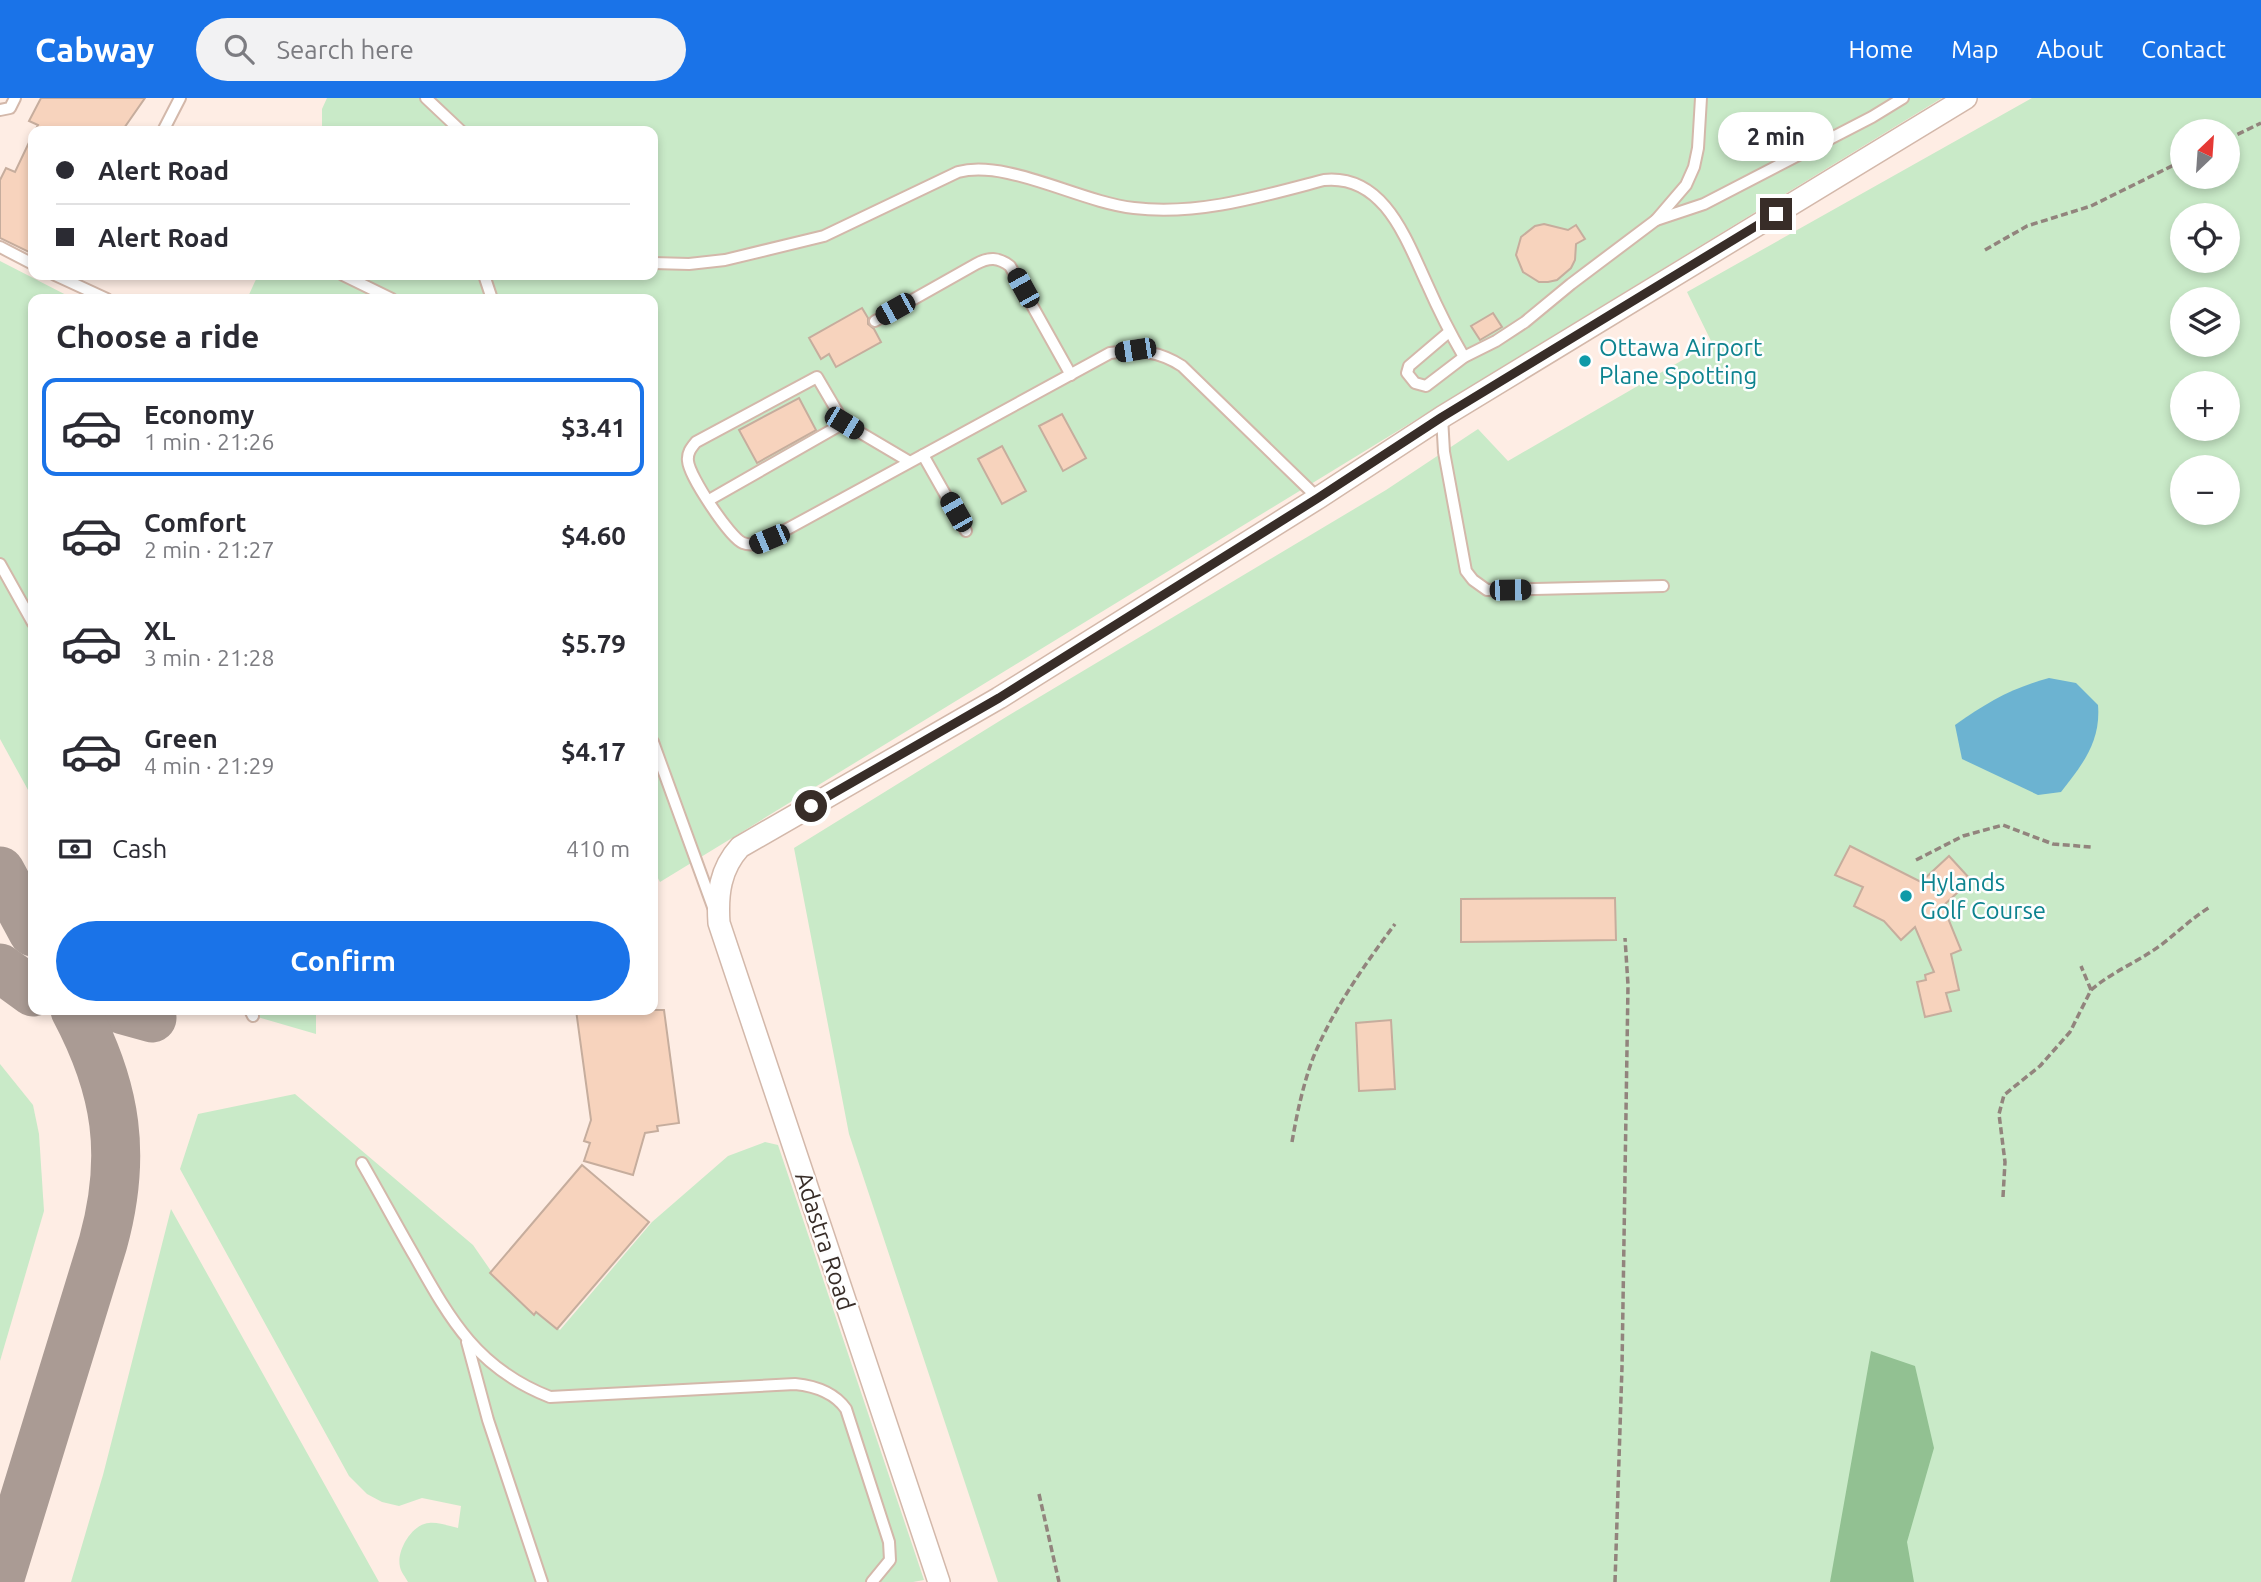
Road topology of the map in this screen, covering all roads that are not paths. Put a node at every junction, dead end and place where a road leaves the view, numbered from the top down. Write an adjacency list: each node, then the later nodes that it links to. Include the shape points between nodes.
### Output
1 (180, 98): 6 (lane)
2 (426, 98): 7 (lane)
3 (1700, 98): 8 (lane, via 1694,167 1686,185)
4 (1903, 98): 8 (lane, via 1704,204)
5 (1966, 98): 20 (street, Adastra Road)
6 (166, 126)
7 (456, 126)
8 (1657, 220): 18 (lane, via 1525,322)
9 (0, 247): 10 (lane)
10 (28, 261)
11 (658, 263): 17 (lane, via 724,260 824,236 974,168 1012,173 1092,200 1163,209 1228,203 1339,179 1373,194 1401,228)
12 (66, 280): 14 (lane)
13 (353, 280): 15 (lane)
14 (96, 294)
15 (382, 294)
16 (875, 321): 19 (lane, via 976,264 995,258 1010,266)
17 (1449, 332): 18 (lane); 18 (lane, via 1409,366 1409,379 1426,386)
18 (1464, 357)
19 (1071, 374): 22 (lane); 24 (lane, via 1110,354 1135,350 1173,360)
20 (1442, 417): 24 (street, Adastra Road); 28 (lane, via 1466,571 1473,580 1487,590)
21 (844, 423): 23 (lane); 25 (lane); 25 (lane, via 817,377 696,442 689,451 688,466)
22 (923, 455): 23 (lane); 26 (lane)
23 (910, 462): 25 (lane, via 756,544 736,540)
24 (1318, 498): 31 (street, Adastra Road, via 999,698 740,847 725,868 718,898)
25 (709, 500)
26 (966, 531)
27 (0, 564): 29 (lane)
28 (1662, 586)
29 (28, 614)
30 (658, 756): 31 (lane)
31 (719, 923): 36 (street, Adastra Road)
32 (362, 1163): 33 (lane, via 447,1315)
33 (466, 1339): 34 (lane); 35 (lane, via 511,1379 550,1397 795,1384 832,1395 846,1409 889,1542 890,1560)
34 (542, 1582)
35 (872, 1582)
36 (939, 1582)

